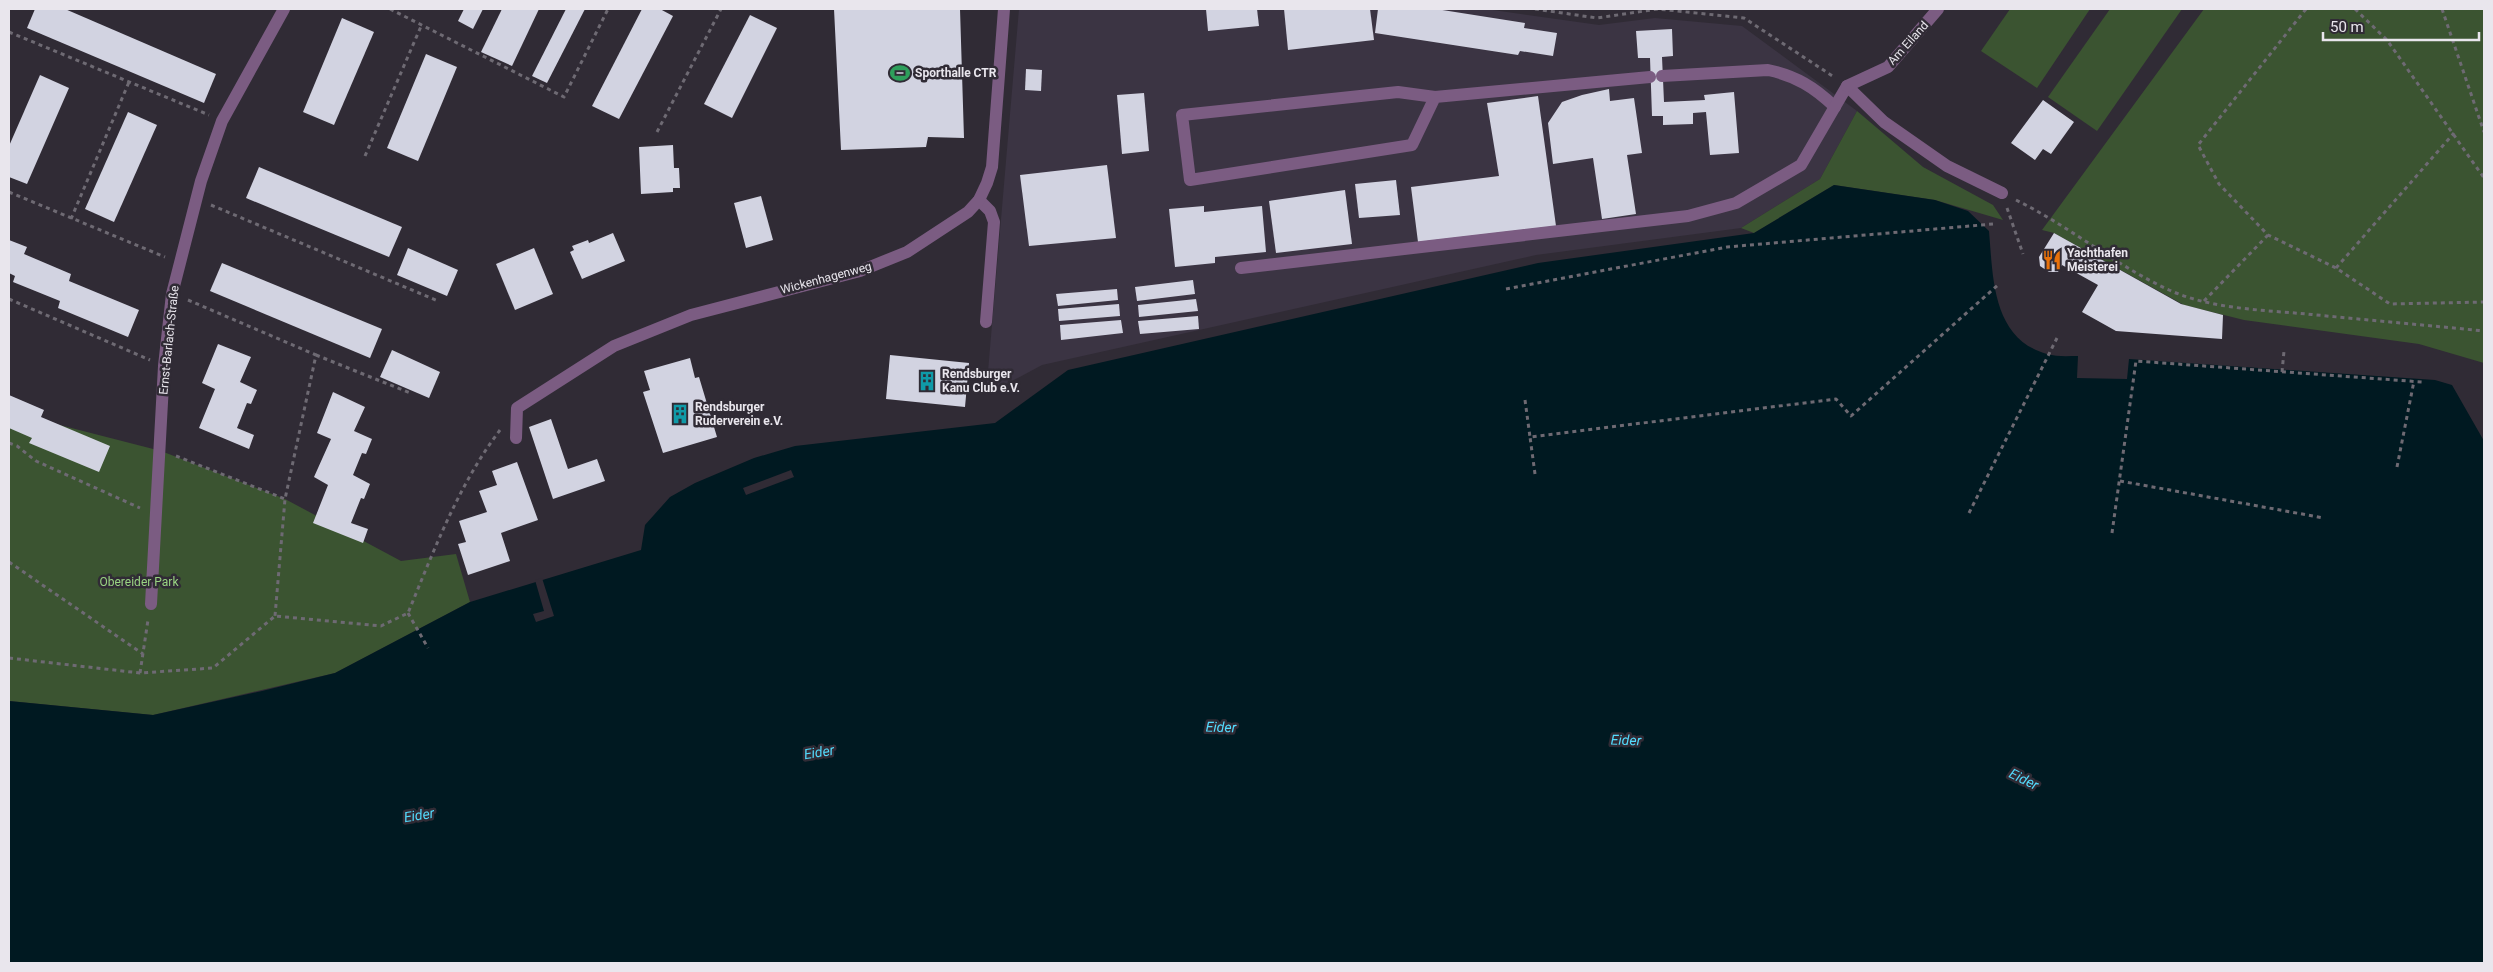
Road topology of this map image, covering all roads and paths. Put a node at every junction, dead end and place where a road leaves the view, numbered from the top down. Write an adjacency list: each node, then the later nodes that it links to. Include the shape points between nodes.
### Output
1 (284, 9): 17 (street, Ernst-Barlach-Straße)
2 (390, 9): 11 (path)
3 (608, 9): 11 (path, via 564,97)
4 (721, 9): 18 (path)
5 (1004, 9): 26 (street, Wickenhagenweg, via 992,167)
6 (1535, 9): 14 (path, via 1597,18 1658,9 1744,18)
7 (1938, 9): 14 (street, Am Eiland, via 1888,67)
8 (2306, 9): 29 (path, via 2198,145 2219,184)
9 (2355, 9): 20 (path, via 2387,40)
10 (2442, 9): 19 (path)
11 (422, 24): 21 (path)
12 (9, 32): 13 (path)
13 (129, 82): 17 (path); 27 (path)
14 (1847, 86): 16 (street); 24 (street, via 1884,122 1940,161)
15 (1435, 97): 15 (street, via 1412,145 1190,180 1182,114 1398,92); 16 (street, via 1656,76 1768,70 1809,83)
16 (1835, 107): 32 (street, via 1801,165 1736,203 1688,216)
17 (222, 121): 25 (street, Ernst-Barlach-Straße)
18 (657, 132)
19 (2484, 132)
20 (2454, 133): 22 (path); 33 (path)
21 (365, 156)
22 (2484, 178)
23 (9, 192): 27 (path)
24 (2002, 193): 30 (path); 39 (path, via 2044,214 2118,262 2170,290)
25 (196, 199): 31 (street, Ernst-Barlach-Straße); 38 (path)
26 (979, 200): 41 (street, via 990,211 994,222); 52 (street, Wickenhagenweg, via 968,212 907,252 860,271 690,315 614,346)
27 (70, 218): 31 (path)
28 (1993, 224): 35 (path, via 1727,247)
29 (2268, 235): 33 (path); 39 (path)
30 (2023, 254)
31 (180, 263): 36 (street, Ernst-Barlach-Straße)
32 (1241, 268)
33 (2336, 268): 40 (path, via 2390,304)
34 (1999, 284): 53 (path, via 1850,416 1836,399)
35 (1506, 289)
36 (172, 294): 45 (path); 46 (street, Ernst-Barlach-Straße)
37 (9, 299): 46 (path)
38 (438, 301)
39 (2203, 301): 42 (path, via 2268,311)
40 (2484, 302)
41 (986, 322)
42 (2484, 331)
43 (2057, 338): 61 (path)
44 (2284, 350): 47 (path)
45 (316, 354): 50 (path); 60 (path)
46 (164, 366): 56 (street, Ernst-Barlach-Straße)
47 (2282, 372): 48 (path); 59 (path, via 2136,360)
48 (2414, 381): 49 (path); 57 (path)
49 (2422, 382)
50 (410, 393)
51 (1525, 400): 53 (path)
52 (517, 408): 54 (street); 67 (path, via 478,462 438,541)
53 (1530, 437): 58 (path)
54 (516, 438)
55 (9, 443): 62 (path, via 36,461)
56 (161, 451): 60 (path); 62 (street, Ernst-Barlach-Straße)
57 (2398, 467)
58 (1534, 474)
59 (2120, 481): 63 (path); 64 (path)
60 (285, 499): 68 (path)
61 (1969, 513)
62 (157, 515): 66 (street, Ernst-Barlach-Straße)
63 (2324, 518)
64 (2112, 533)
65 (9, 562): 70 (path)
66 (151, 604): 70 (path)
67 (408, 613): 68 (path, via 381,626); 69 (path)
68 (275, 616): 72 (path, via 213,668)
69 (428, 648)
70 (143, 654): 72 (path)
71 (9, 658): 72 (path)
72 (140, 673)

